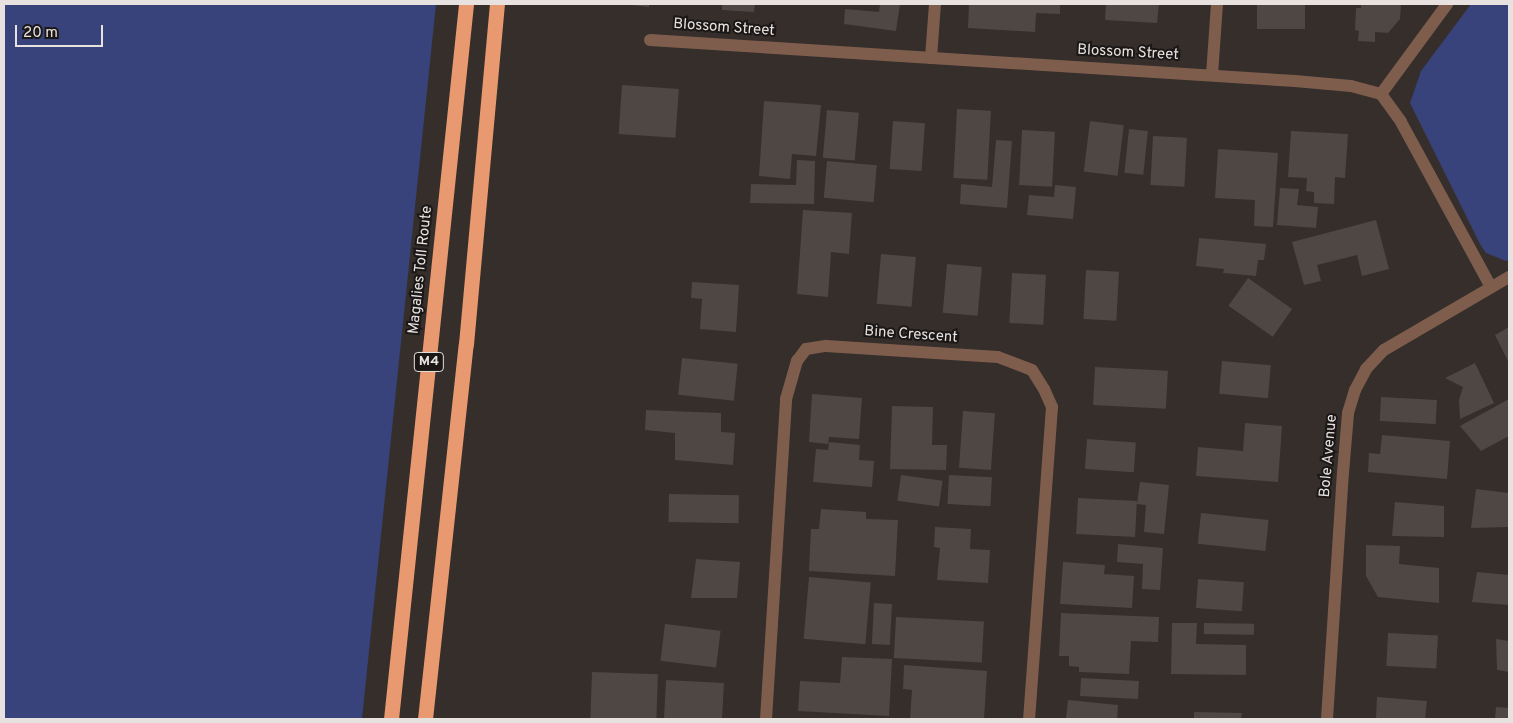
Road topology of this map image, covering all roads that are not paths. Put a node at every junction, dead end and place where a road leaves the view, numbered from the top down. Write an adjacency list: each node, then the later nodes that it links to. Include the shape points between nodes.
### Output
1 (466, 4): 12 (highway, Magalies Toll Route / M4)
2 (497, 4): 13 (highway, M4)
3 (935, 4): 7 (street)
4 (1217, 4): 8 (street)
5 (1447, 4): 9 (street)
6 (650, 40): 7 (street, Blossom Street)
7 (931, 58): 8 (street, Blossom Street)
8 (1212, 74): 9 (street, Blossom Street, via 1351,86)
9 (1381, 94): 11 (street, via 1401,122)
10 (1509, 277): 11 (street, Bole Avenue)
11 (1490, 287): 16 (street, Bole Avenue, via 1384,350 1366,369 1355,390 1348,413)
12 (391, 719)
13 (425, 719)
14 (766, 719): 15 (street, Bine Crescent, via 786,400 797,361 806,349 826,346 998,357 1032,370 1044,389 1052,407)
15 (1029, 719)
16 (1327, 719)

